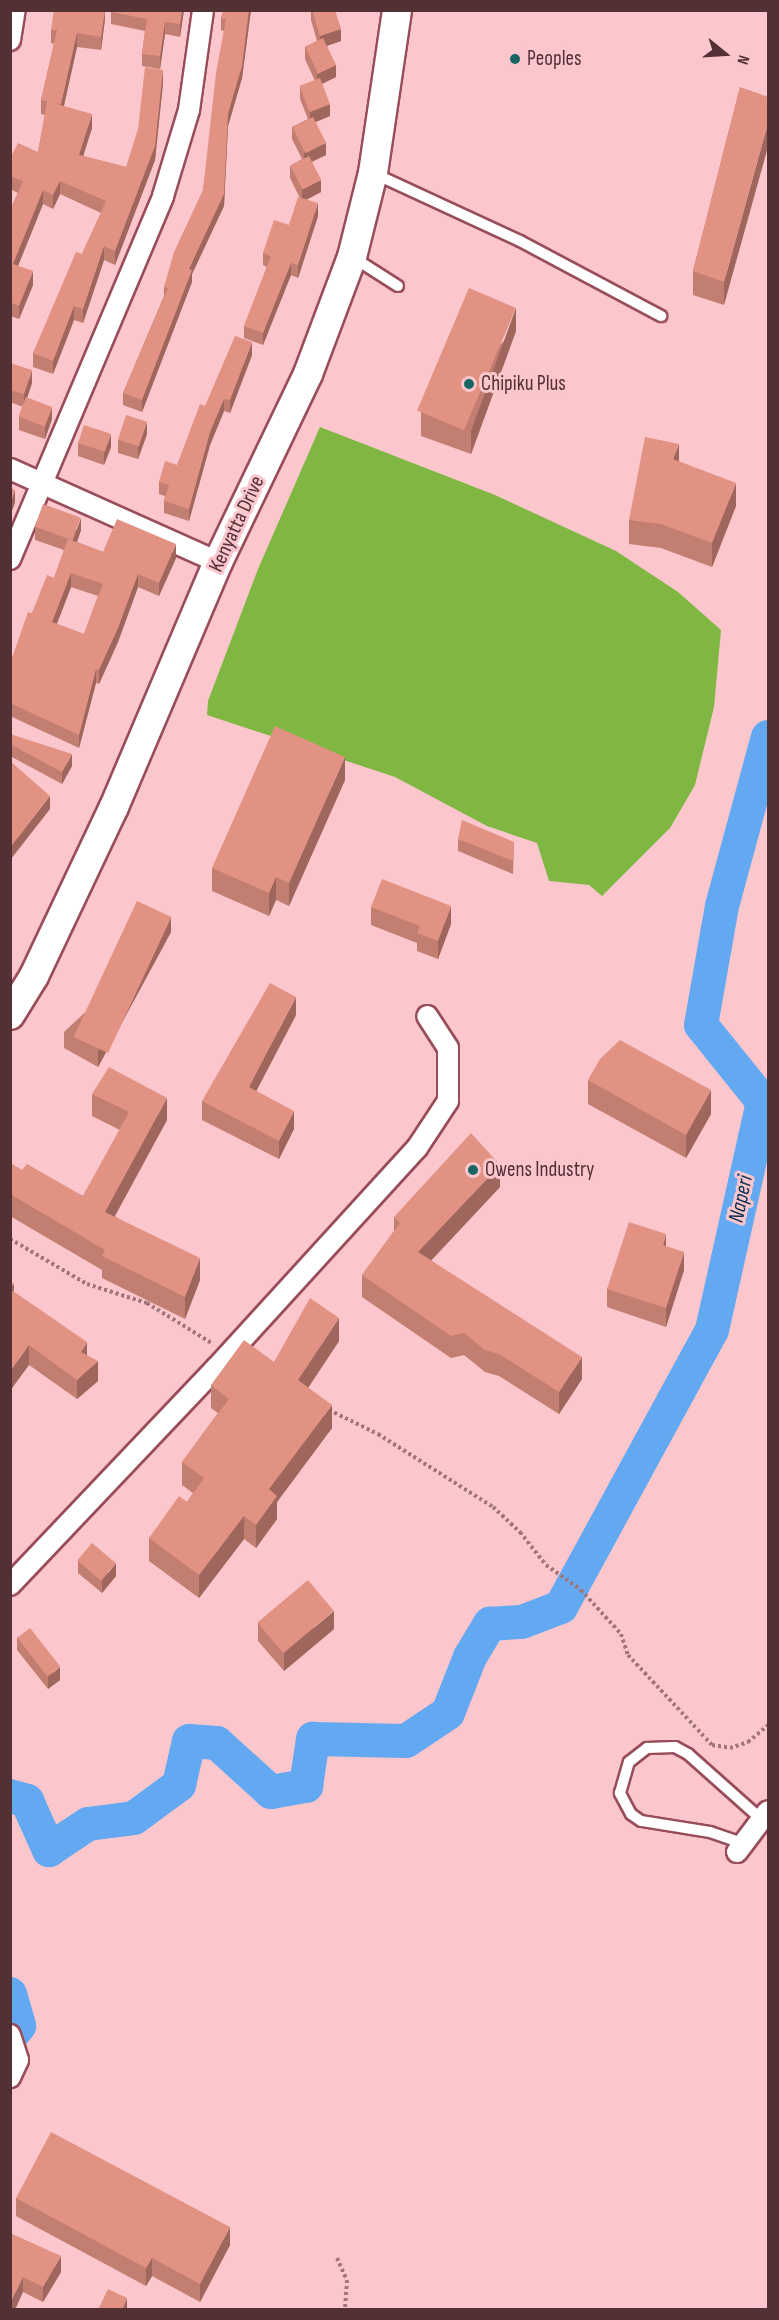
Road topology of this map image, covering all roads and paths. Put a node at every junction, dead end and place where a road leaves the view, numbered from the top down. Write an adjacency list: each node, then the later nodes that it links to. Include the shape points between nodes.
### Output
1 (15, 10): 4 (street)
2 (203, 10): 10 (street, via 189,110 163,196)
3 (397, 10): 5 (main road, Kenyatta Drive)
4 (10, 40)
5 (373, 173): 6 (main road, Kenyatta Drive); 8 (lane, via 520,241)
6 (352, 257): 7 (lane); 12 (main road, Kenyatta Drive, via 308,374)
7 (398, 286)
8 (662, 316)
9 (10, 469): 10 (street)
10 (42, 485): 11 (street); 12 (street)
11 (10, 559)
12 (218, 562): 13 (main road, Kenyatta Drive, via 114,807 34,976)
13 (10, 1015)
14 (427, 1016): 16 (street, via 448,1048 448,1101 417,1148)
15 (10, 1239): 16 (path, via 87,1284 147,1303)
16 (230, 1354): 18 (street)
17 (320, 1405): 19 (path, via 378,1434 493,1507 520,1532 546,1565 581,1590 621,1634 628,1655 712,1745 730,1748 748,1742)
18 (10, 1585)
19 (768, 1725)
20 (765, 1816): 21 (street); 21 (lane, via 675,1747 647,1748 629,1762 620,1793 631,1814 641,1821 710,1832)
21 (741, 1848)
22 (10, 2035): 23 (street, via 18,2060)
23 (10, 2077)
24 (337, 2258): 25 (path, via 347,2280)
25 (345, 2310)

